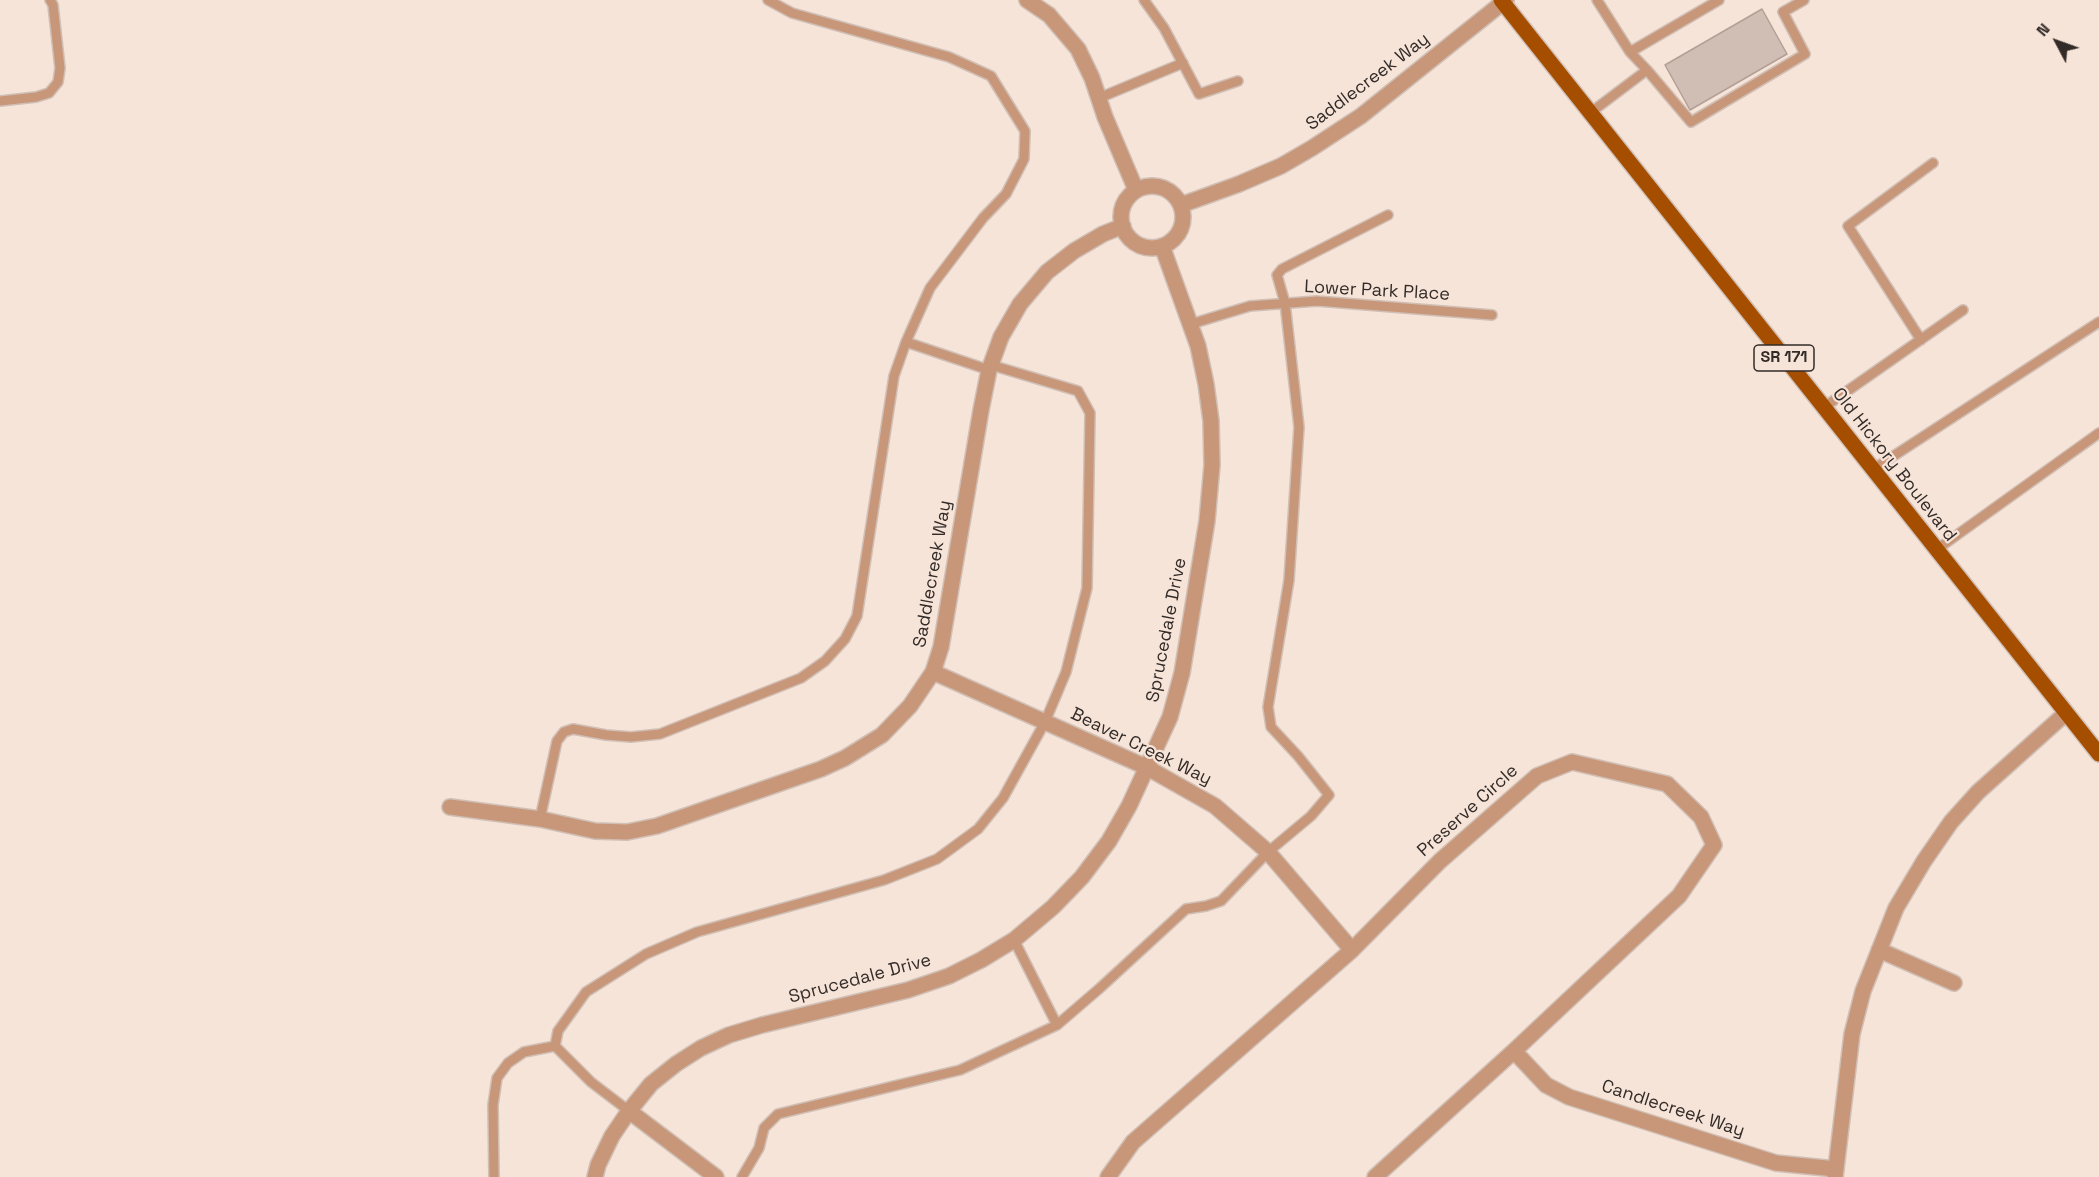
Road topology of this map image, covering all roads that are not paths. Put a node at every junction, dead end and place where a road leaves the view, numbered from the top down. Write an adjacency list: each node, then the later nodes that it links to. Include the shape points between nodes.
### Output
1 (50, 0): 14 (lane, via 60,68 58,82 49,93)
2 (768, 0): 28 (lane, via 792,13 948,57 990,76 1025,131 1024,159 1006,194 930,288)
3 (1027, 0): 13 (street, via 1049,15 1078,49)
4 (1144, 0): 10 (lane)
5 (1597, 0): 9 (lane)
6 (1719, 0): 9 (lane)
7 (1804, 0): 11 (lane, via 1783,12 1805,54 1691,122)
8 (1503, 1): 15 (main road, Old Hickory Boulevard / SR 171); 18 (street, Saddlecreek Way, via 1361,116 1312,148 1281,166)
9 (1630, 52): 11 (lane)
10 (1183, 63): 12 (lane, via 1199,94); 13 (lane)
11 (1647, 70): 15 (lane)
12 (1238, 81)
13 (1099, 98): 17 (street)
14 (0, 101)
15 (1590, 113): 30 (main road, Old Hickory Boulevard / SR 171)
16 (1933, 163): 27 (lane, via 1848,226)
17 (1136, 190): 18 (street, via 1159,186 1170,191); 20 (street, via 1124,203)
18 (1181, 205): 21 (street, via 1180,230)
19 (1388, 215): 22 (lane, via 1282,269 1277,280)
20 (1123, 226): 21 (street, via 1141,246); 29 (street, Saddlecreek Way, via 1074,251 1047,272 1020,304)
21 (1162, 246): 26 (street, Sprucedale Drive)
22 (1285, 303): 24 (lane, Lower Park Place, via 1317,300); 26 (lane, Lower Park Place, via 1250,306); 41 (lane, via 1299,427 1289,580 1268,707 1271,728 1329,795 1311,816)
23 (1963, 310): 27 (lane)
24 (1492, 315)
25 (2099, 322): 32 (lane)
26 (1191, 324): 38 (street, Sprucedale Drive, via 1211,421 1207,521 1182,674 1170,717)
27 (1921, 340): 30 (lane)
28 (906, 342): 29 (lane); 40 (lane, via 894,376 857,616 845,639 825,661 801,678 660,734 631,737 573,729 564,732 557,741)
29 (990, 367): 34 (street, Saddlecreek Way, via 941,647); 36 (lane, via 1078,391 1090,413 1087,588 1066,672)
30 (1823, 408): 32 (main road, Old Hickory Boulevard / SR 171)
31 (2099, 434): 33 (lane)
32 (1872, 470): 33 (main road, Old Hickory Boulevard / SR 171)
33 (1936, 550): 35 (main road, Old Hickory Boulevard / SR 171)
34 (933, 672): 36 (street, Beaver Creek Way); 40 (street, Saddlecreek Way, via 910,706 882,735 821,769 657,826 627,832 595,831)
35 (2066, 714): 37 (main road, Old Hickory Boulevard / SR 171); 44 (street, via 1978,792 1951,822 1896,908)
36 (1045, 722): 38 (street, Beaver Creek Way); 47 (lane, via 1003,798 978,829 937,859 884,880 697,932 646,954 586,992 558,1030)
37 (2099, 754)
38 (1146, 767): 41 (street, Beaver Creek Way, via 1215,806); 42 (street, Sprucedale Drive, via 1109,841 1082,877)
39 (450, 807): 40 (street, Saddlecreek Way)
40 (540, 819)
41 (1268, 852): 43 (street, Beaver Creek Way); 46 (lane, via 1221,901 1186,909)
42 (1014, 940): 46 (lane); 49 (street, Sprucedale Drive, via 949,976 908,990 729,1035 676,1064 651,1084)
43 (1353, 950): 48 (street, Preserve Circle, via 1440,861 1537,776 1572,762 1667,784 1701,817 1714,845 1679,896); 55 (street, Preserve Circle, via 1133,1142)
44 (1879, 950): 45 (street); 50 (street, via 1852,1034)
45 (1954, 983)
46 (1057, 1025): 54 (lane, via 960,1070 778,1114 764,1128 759,1148)
47 (555, 1046): 49 (lane, via 591,1082); 51 (lane, via 524,1052 508,1063 497,1078 493,1105)
48 (1514, 1051): 50 (street, Candlecreek Way, via 1546,1085 1569,1097 1776,1163); 56 (street, Preserve Circle)
49 (629, 1111): 52 (street, Sprucedale Drive, via 612,1136); 53 (street)
50 (1835, 1173)
51 (494, 1177)
52 (594, 1177)
53 (716, 1177)
54 (742, 1177)
55 (1108, 1177)
56 (1375, 1177)

